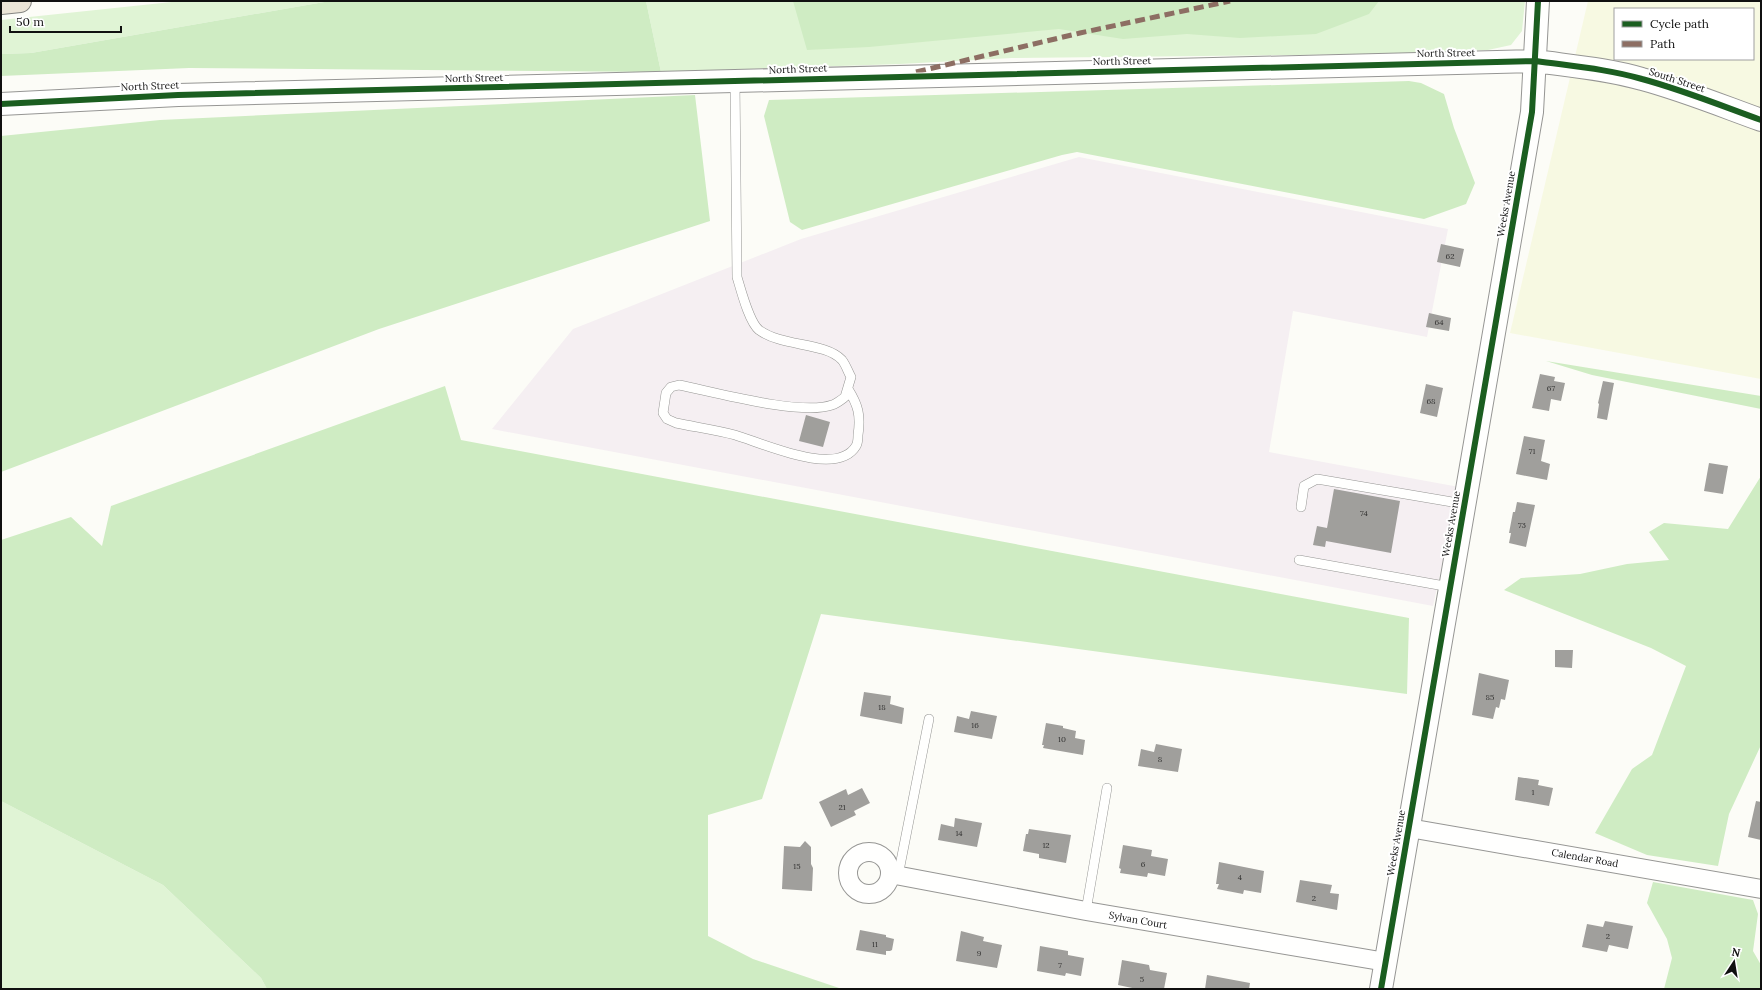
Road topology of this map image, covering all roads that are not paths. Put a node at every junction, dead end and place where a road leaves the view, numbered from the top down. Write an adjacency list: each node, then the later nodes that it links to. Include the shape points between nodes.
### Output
1 (20, 1): 3 (highway)
2 (1538, 1): 4 (street)
3 (1, 3)
4 (1536, 61): 5 (street, North Street); 7 (street, South Street, via 1641,78); 9 (street, Weeks Avenue, via 1532,112)
5 (735, 81): 6 (street, North Street, via 178,95); 8 (lane, via 737,277 746,308 758,330 782,341 832,353 842,361 851,377)
6 (1, 104)
7 (1761, 120)
8 (848, 388): 8 (lane, via 845,397 832,405 804,408 679,385 671,387 666,393 663,413 667,419 676,423 733,435 801,457 830,460 847,456 857,446 860,420 856,400)
9 (1464, 504): 10 (lane, via 1318,479 1304,486); 12 (street, Weeks Avenue)
10 (1301, 507)
11 (1299, 560): 12 (lane)
12 (1450, 587): 15 (street, Weeks Avenue)
13 (929, 719): 16 (lane)
14 (1107, 788): 18 (lane)
15 (1409, 828): 17 (street, Calendar Road); 19 (street, Weeks Avenue)
16 (894, 875): 18 (street, Sylvan Court)
17 (1761, 889)
18 (1086, 911): 19 (street, Sylvan Court)
19 (1386, 962): 20 (street, Weeks Avenue)
20 (1381, 989)

